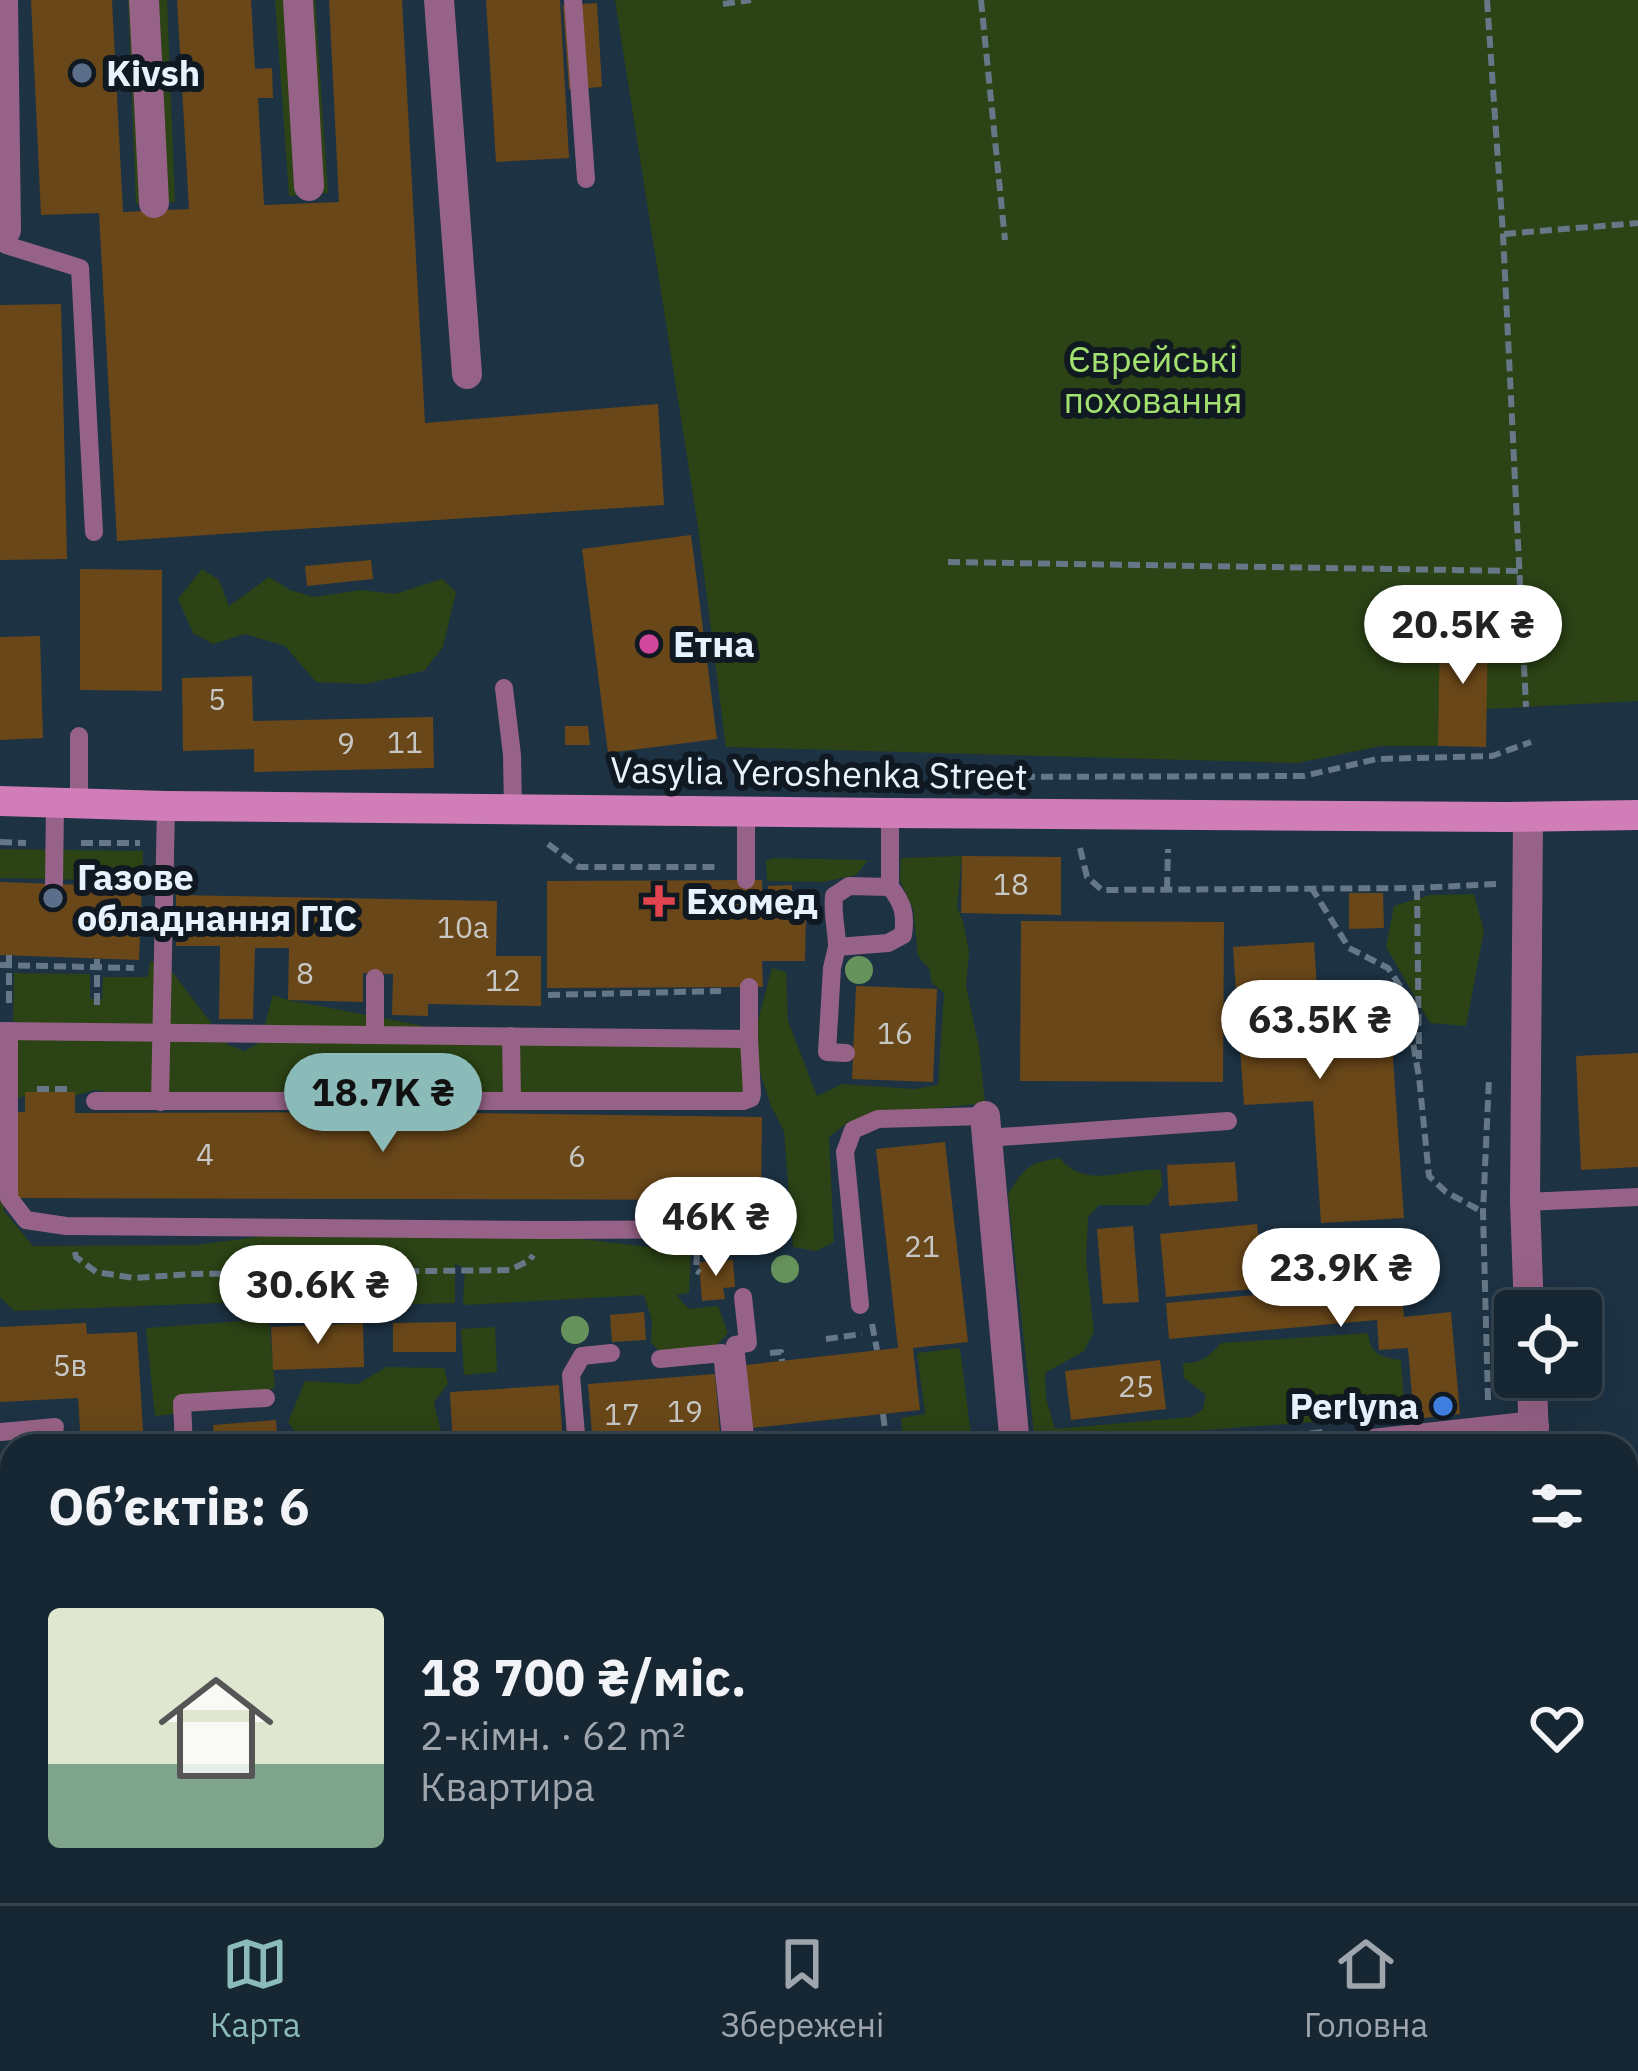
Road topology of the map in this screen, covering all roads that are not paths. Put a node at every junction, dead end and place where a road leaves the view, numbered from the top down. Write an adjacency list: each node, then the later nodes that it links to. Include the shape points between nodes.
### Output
1 (3, 0): 9 (street)
2 (144, 0): 8 (street)
3 (298, 0): 7 (street)
4 (439, 0): 10 (street)
5 (573, 0): 6 (lane)
6 (586, 179)
7 (309, 186)
8 (154, 203)
9 (6, 238): 11 (lane, via 80,268)
10 (467, 374)
11 (94, 532)
12 (504, 688): 17 (lane)
13 (79, 736): 15 (lane)
14 (0, 801): 15 (main road, Vasylia Yeroshenka Street)
15 (67, 804): 16 (main road, Vasylia Yeroshenka Street); 23 (lane)
16 (166, 806): 17 (main road, Vasylia Yeroshenka Street); 29 (lane)
17 (513, 809): 18 (main road, Vasylia Yeroshenka Street)
18 (746, 811): 19 (main road, Vasylia Yeroshenka Street); 22 (lane)
19 (890, 813): 21 (main road, Vasylia Yeroshenka Street); 24 (lane)
20 (1638, 815): 21 (main road, Vasylia Yeroshenka Street)
21 (1528, 818): 40 (street)
22 (746, 880)
23 (53, 884)
24 (890, 887): 25 (lane, via 849,886 834,896); 25 (lane, via 902,902 903,934)
25 (837, 947): 33 (lane, via 827,1052)
26 (375, 978): 30 (lane)
27 (749, 989): 32 (lane)
28 (4, 1031): 29 (lane); 41 (lane, via 9,1198 26,1220)
29 (161, 1033): 30 (lane); 36 (lane)
30 (375, 1035): 31 (lane)
31 (511, 1036): 32 (lane); 35 (lane)
32 (749, 1039): 35 (lane, via 747,1100)
33 (846, 1053)
34 (95, 1101): 36 (lane)
35 (512, 1101): 36 (lane)
36 (160, 1102)
37 (1228, 1121): 38 (lane)
38 (986, 1127): 44 (lane, via 878,1119 854,1130 845,1152); 55 (street)
39 (1638, 1197): 40 (lane)
40 (1525, 1202): 42 (street)
41 (766, 1229)
42 (1528, 1290)
43 (743, 1297): 54 (lane, via 748,1343 735,1345)
44 (860, 1305)
45 (611, 1353): 52 (lane, via 582,1356 571,1375)
46 (660, 1359): 53 (lane, via 722,1354)
47 (266, 1398): 51 (lane, via 182,1403)
48 (1533, 1398): 56 (street)
49 (55, 1427): 50 (lane)
50 (35, 1434)
51 (183, 1434)
52 (576, 1434)
53 (731, 1434)
54 (745, 1434)
55 (1015, 1434)
56 (1534, 1434)

